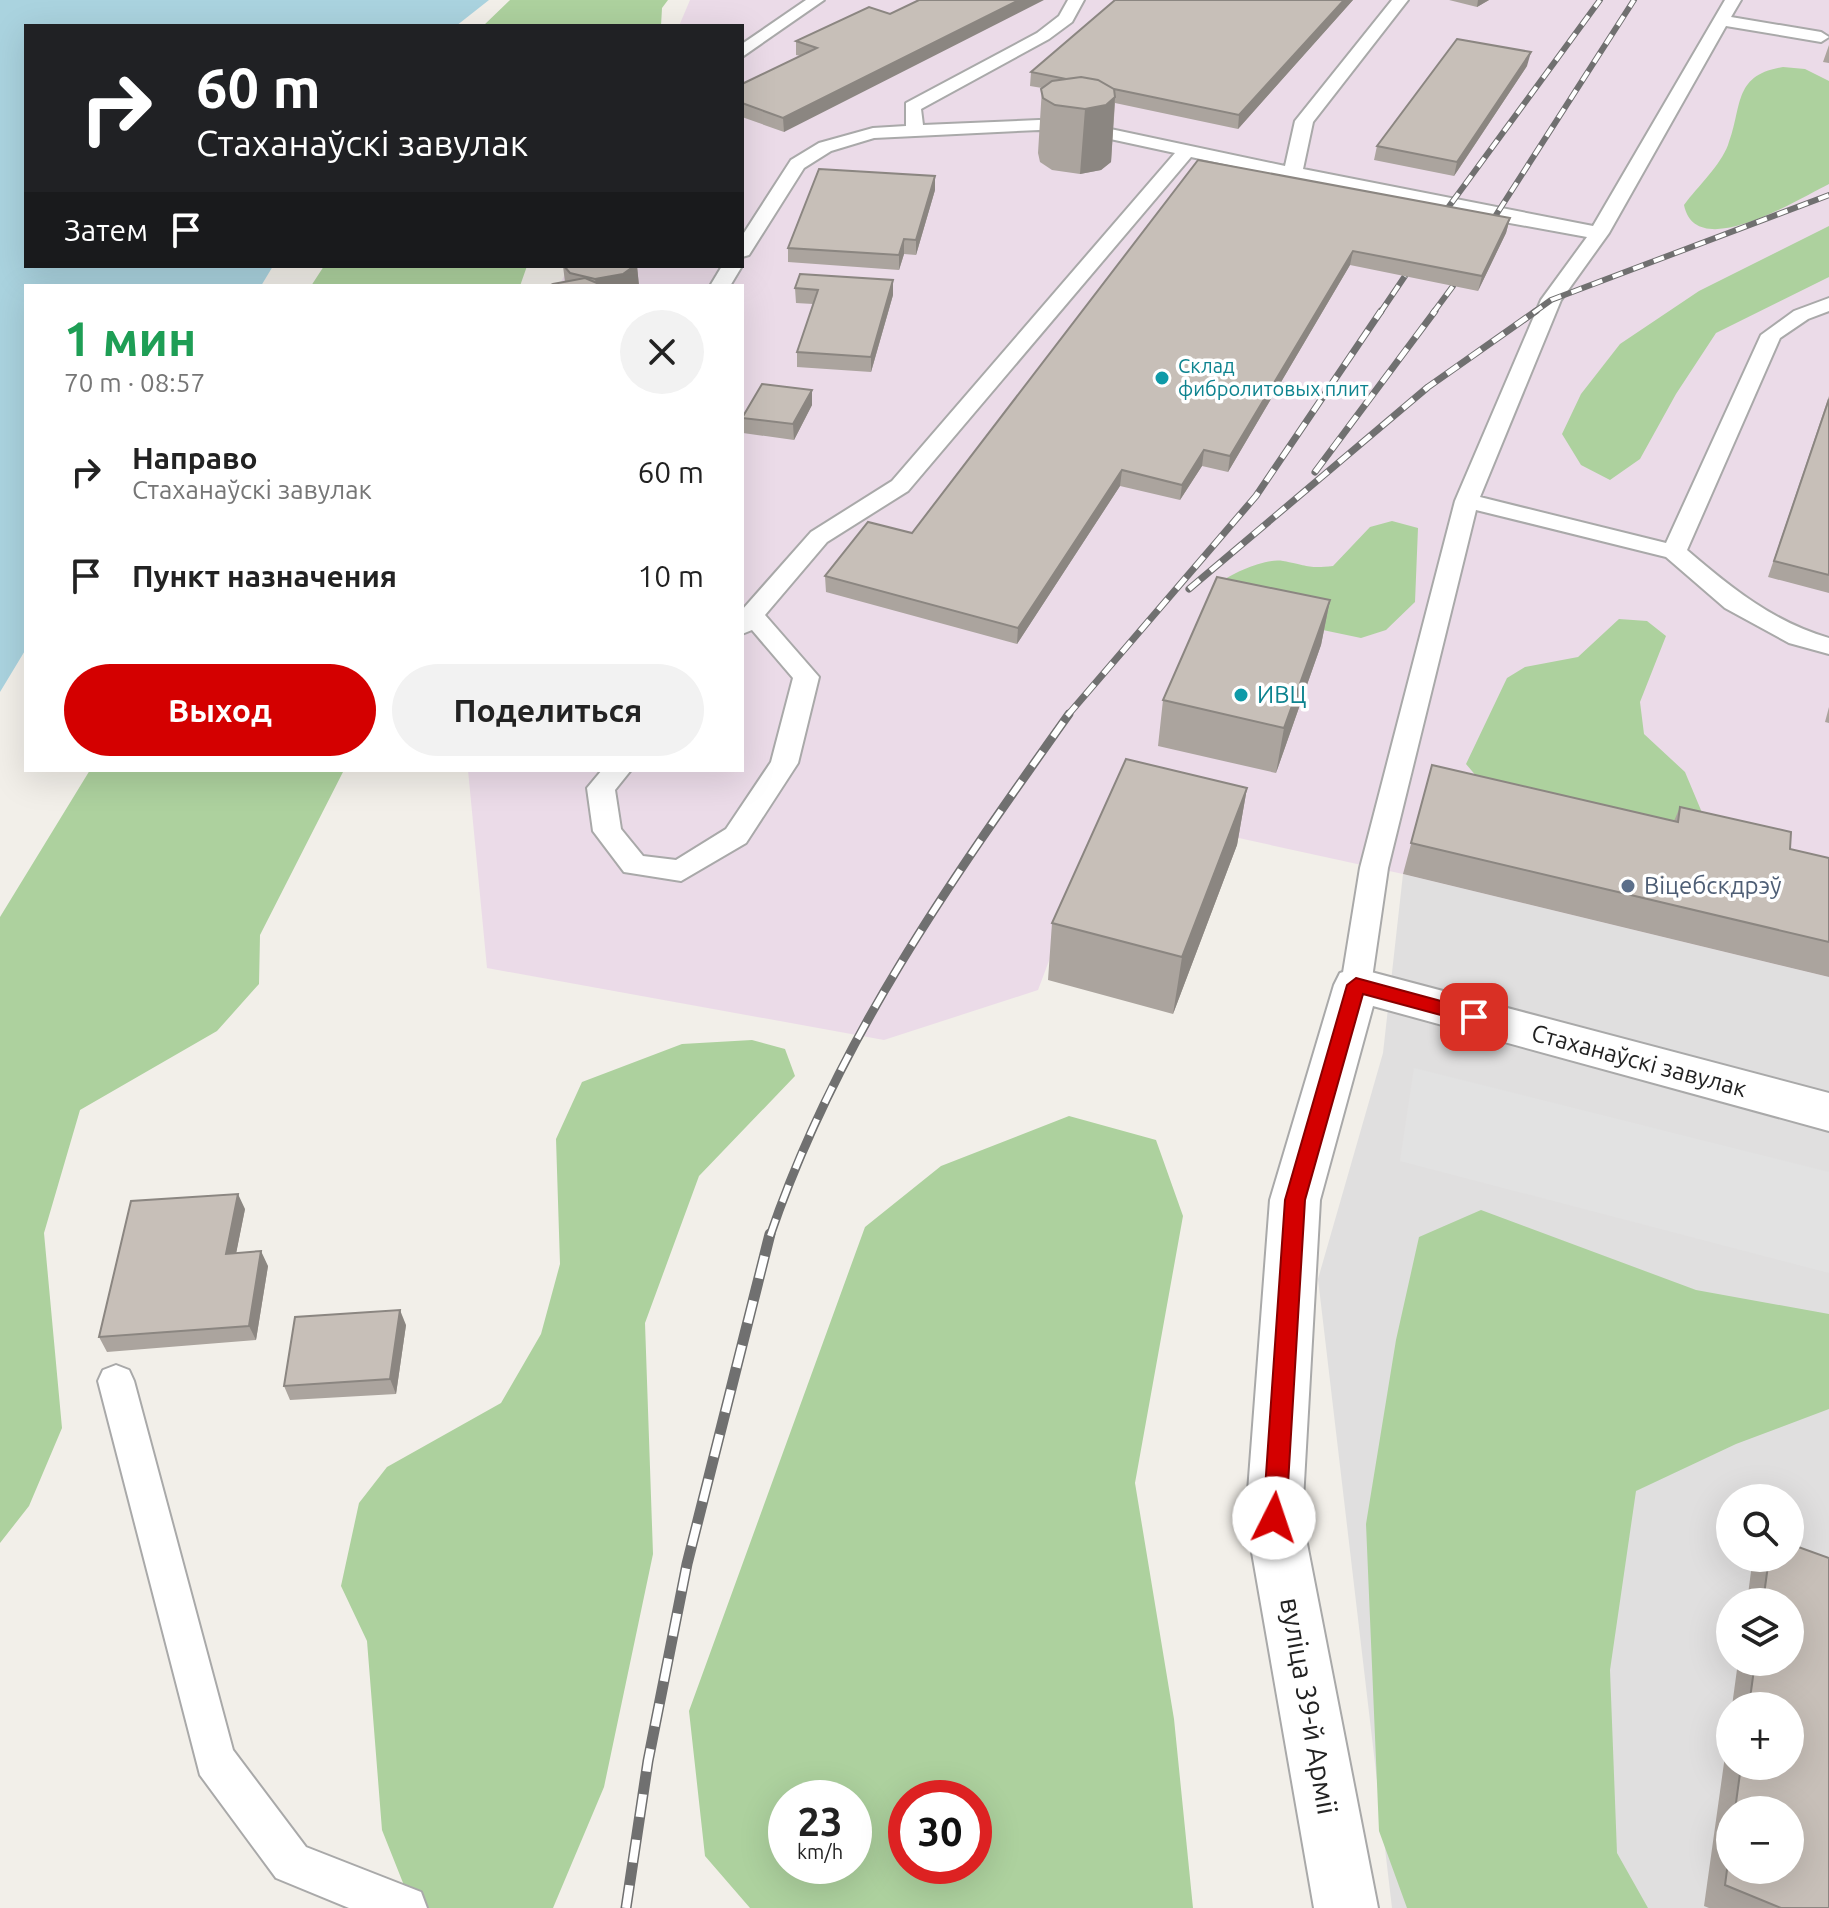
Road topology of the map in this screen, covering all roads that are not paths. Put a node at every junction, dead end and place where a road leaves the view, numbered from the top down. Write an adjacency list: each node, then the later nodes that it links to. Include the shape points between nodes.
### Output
1 (816, 0): 6 (lane)
2 (1076, 0): 7 (lane, via 1066,19 1043,36 912,107)
3 (1400, 0): 9 (lane, via 1304,121)
4 (1727, 10): 5 (lane); 10 (lane)
5 (1821, 37)
6 (744, 51)
7 (915, 131): 8 (lane, via 1039,125); 11 (lane, via 873,133 825,147 797,164)
8 (1187, 150): 9 (lane); 15 (lane, via 900,486 819,537)
9 (1293, 173): 10 (lane)
10 (1599, 233): 13 (lane, via 1551,300)
11 (744, 248)
12 (1829, 304): 14 (lane, via 1771,335)
13 (1467, 501): 14 (lane); 18 (lane, via 1374,868)
14 (1674, 552): 16 (lane, via 1734,603 1798,637)
15 (747, 620): 17 (lane, via 806,677 784,763 736,836 681,871 634,865 607,831 601,788)
16 (1829, 646)
17 (615, 772)
18 (1356, 985): 19 (street, Стаханаўскі завулак); 22 (street, вуліца 39-й Арміі, via 1295,1200 1274,1518)
19 (1829, 1112)
20 (116, 1381): 21 (lane, via 215,1760 291,1863)
21 (405, 1908)
22 (1346, 1908)

